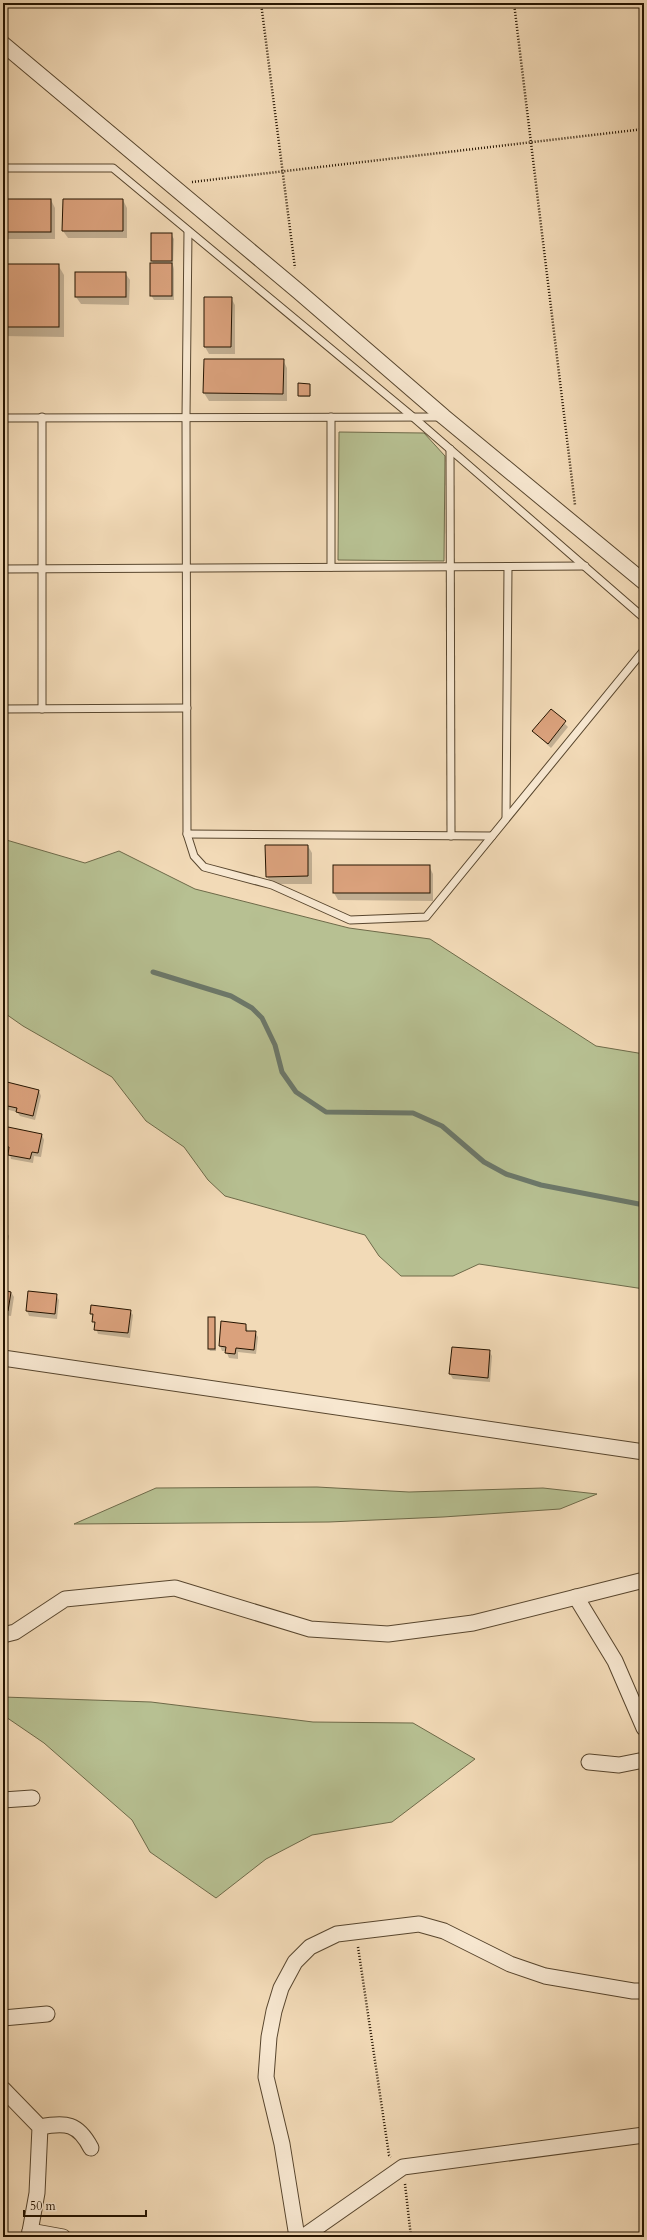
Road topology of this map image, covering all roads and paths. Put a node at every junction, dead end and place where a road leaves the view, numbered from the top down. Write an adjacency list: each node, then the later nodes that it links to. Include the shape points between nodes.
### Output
1 (261, 3): 7 (path)
2 (514, 3): 5 (path)
3 (3, 44): 8 (street)
4 (644, 129): 5 (path)
5 (532, 142): 7 (path); 18 (path)
6 (3, 168): 9 (lane, via 113,168)
7 (282, 172): 8 (path); 10 (path)
8 (171, 185): 10 (street)
9 (188, 231): 11 (lane); 13 (lane)
10 (298, 291): 14 (street)
11 (186, 417): 12 (lane); 16 (lane); 25 (lane)
12 (331, 417): 13 (lane); 20 (lane)
13 (413, 417): 14 (lane); 17 (lane)
14 (444, 417): 18 (street)
15 (3, 418): 16 (lane)
16 (42, 418): 24 (lane)
17 (450, 449): 19 (lane); 21 (lane)
18 (578, 526): 26 (street)
19 (585, 566): 22 (lane); 27 (lane)
20 (331, 567): 21 (lane); 25 (lane)
21 (451, 567): 22 (lane); 34 (lane)
22 (508, 567): 32 (lane)
23 (3, 568): 24 (lane)
24 (42, 568): 25 (lane); 31 (lane)
25 (186, 568): 29 (lane)
26 (644, 582)
27 (644, 618)
28 (644, 650): 32 (lane)
29 (187, 708): 31 (lane); 33 (lane)
30 (3, 709): 31 (lane)
31 (42, 709)
32 (506, 818): 35 (lane)
33 (187, 834): 34 (lane); 35 (lane, via 194,856 204,867 272,885 350,920 426,917)
34 (451, 836): 35 (lane)
35 (492, 836)
36 (3, 1358): 37 (street)
37 (644, 1452)
38 (644, 1580): 39 (street)
39 (576, 1597): 40 (street, via 473,1623 388,1634 310,1629 175,1588 65,1599 15,1632); 41 (street, via 615,1660)
40 (3, 1635)
41 (644, 1728)
42 (644, 1760): 43 (street, via 619,1765)
43 (589, 1762)
44 (32, 1798): 45 (street)
45 (3, 1800)
46 (355, 1931): 47 (street, via 419,1924 444,1931 510,1964 545,1976 633,1992); 54 (path, via 389,2155); 57 (street, via 337,1934 310,1948 295,1962 281,1988 269,2037 266,2077 282,2144)
47 (644, 1991)
48 (47, 2014): 49 (street)
49 (3, 2018)
50 (3, 2089): 51 (street)
51 (40, 2127): 53 (street, via 58,2124 75,2127); 55 (street, via 37,2193)
52 (644, 2135): 54 (street)
53 (91, 2148)
54 (403, 2167): 58 (street); 59 (path)
55 (30, 2234): 56 (street)
56 (63, 2237)
57 (298, 2237)
58 (303, 2237)
59 (412, 2237)

